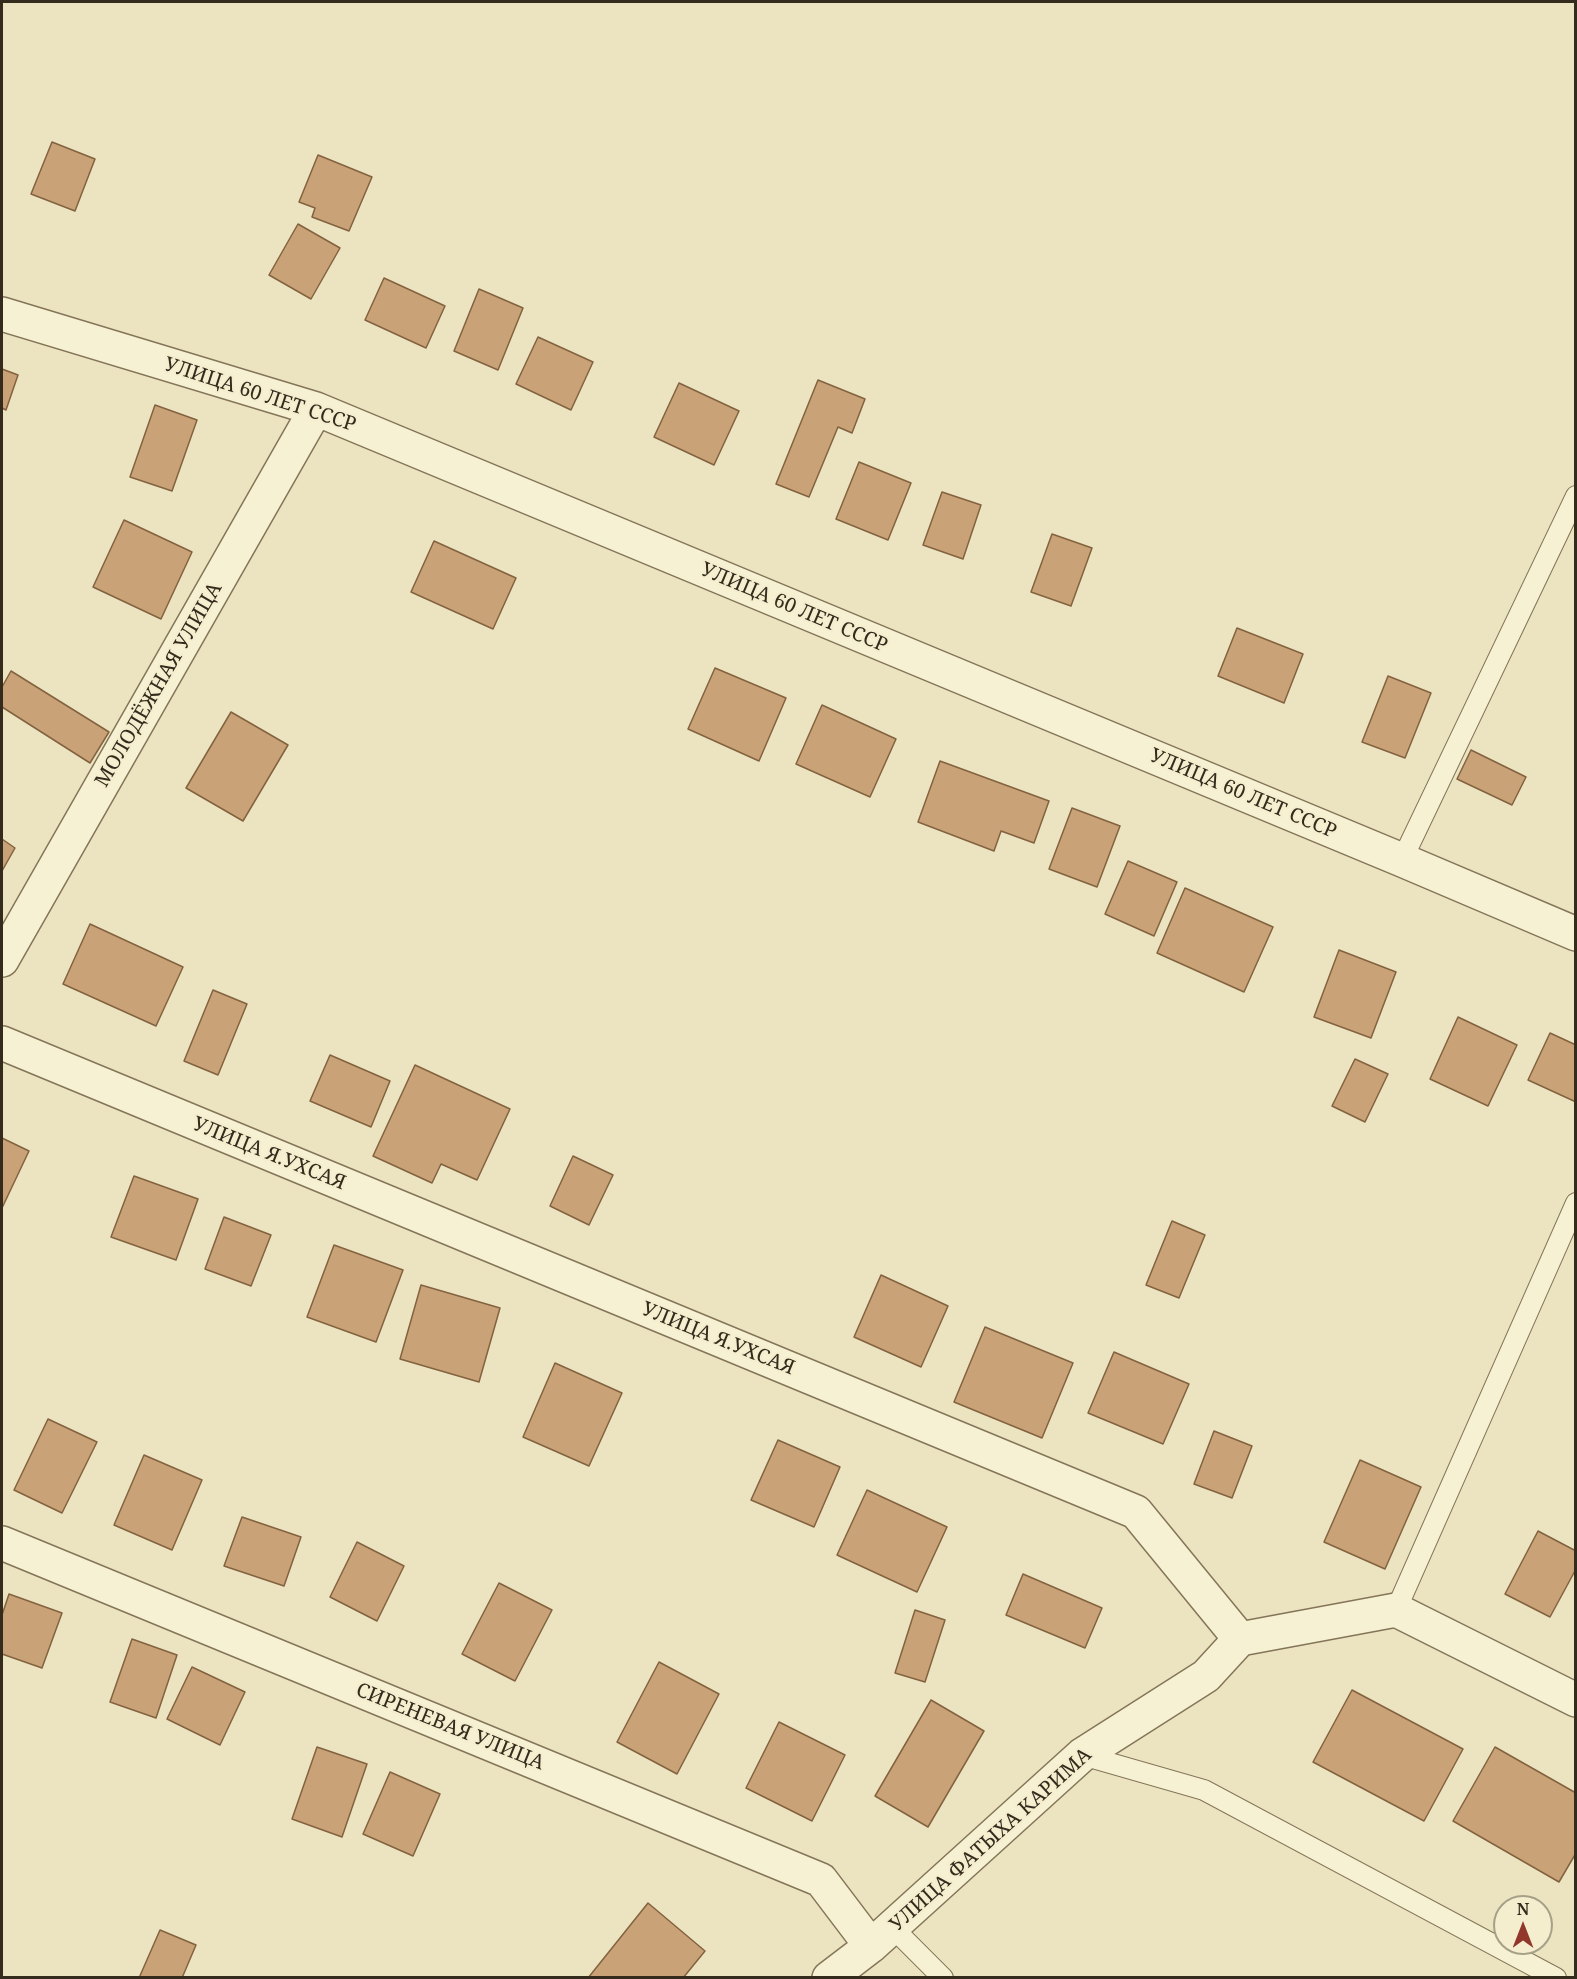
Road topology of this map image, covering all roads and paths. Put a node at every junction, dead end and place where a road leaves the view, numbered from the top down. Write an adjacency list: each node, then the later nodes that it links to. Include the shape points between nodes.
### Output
1 (2, 314): 2 (street, УЛИЦА 60 ЛЕТ СССР)
2 (316, 409): 4 (street, УЛИЦА 60 ЛЕТ СССР); 6 (street, МОЛОДЁЖНАЯ УЛИЦА)
3 (1575, 496): 4 (lane)
4 (1402, 860): 5 (street, УЛИЦА 60 ЛЕТ СССР)
5 (1575, 934)
6 (2, 960)
7 (2, 1043): 11 (street, УЛИЦА Я.УХСАЯ, via 1136,1512)
8 (1575, 1203): 10 (lane)
9 (2, 1543): 14 (street, СИРЕНЕВАЯ УЛИЦА, via 821,1880)
10 (1396, 1610): 11 (street); 12 (street)
11 (1240, 1639): 13 (street, УЛИЦА ФАТЫХА КАРИМА, via 1206,1676)
12 (1575, 1700)
13 (1083, 1755): 14 (street, УЛИЦА ФАТЫХА КАРИМА); 17 (lane, via 1204,1790)
14 (882, 1937): 15 (street, УЛИЦА ФАТЫХА КАРИМА); 16 (lane)
15 (829, 1977)
16 (943, 1977)
17 (1556, 1977)

